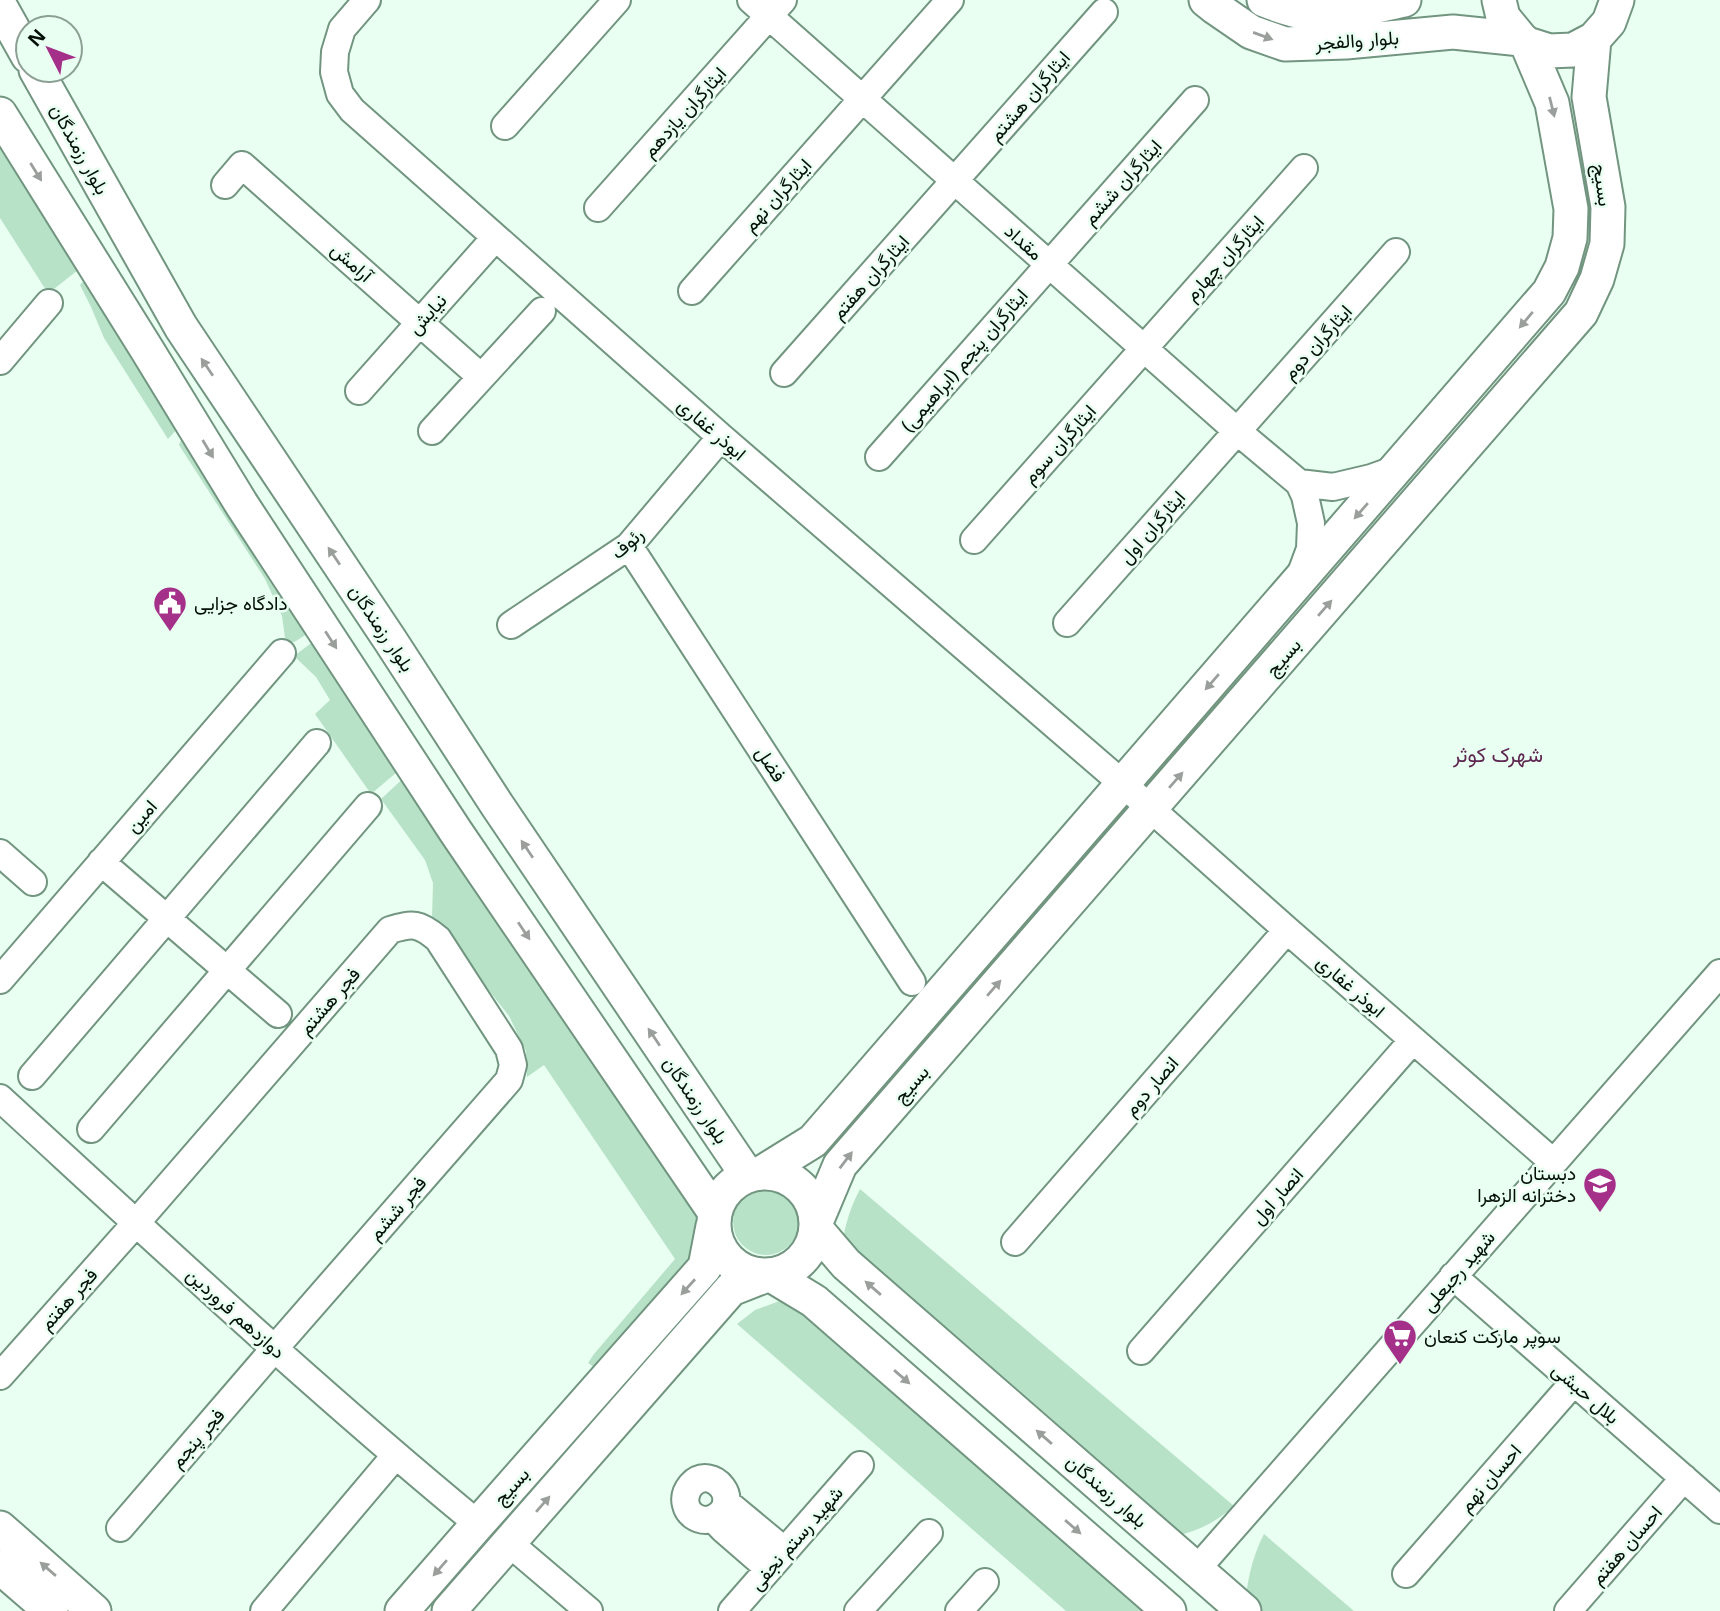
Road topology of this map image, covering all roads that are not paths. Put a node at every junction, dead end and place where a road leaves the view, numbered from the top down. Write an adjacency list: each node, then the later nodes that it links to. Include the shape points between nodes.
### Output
1 (368, 0): 24 (street, ابوذر غفاری, via 342,29 335,52 340,94 352,110)
2 (617, 0): 19 (street)
3 (950, 0): 16 (street, ایثارگران نهم)
4 (1206, 0): 14 (main road, بلوار والفجر, one-way to 14, via 1251,32 1285,44 1453,32)
5 (1264, 0): 6 (main road, بلوار والفجر, via 1314,14)
6 (1404, 0)
7 (1499, 0): 14 (main road, بسیج, via 1503,17)
8 (1642, 0): 12 (main road, بلوار والفجر)
9 (768, 5): 16 (street, مقداد); 23 (street, ایثارگران یازدهم)
10 (0, 6): 13 (main road)
11 (1104, 12): 21 (street, ایثارگران هشتم)
12 (1607, 20): 14 (main road, بلوار والفجر, via 1573,50 1549,51); 51 (main road, بسیج, one-way to 12, via 1581,313 1606,244 1608,207 1589,97)
13 (14, 31)
14 (1524, 41): 40 (main road, بسیج, one-way to 40, via 1552,103 1571,209 1562,267 1536,309)
15 (44, 84): 68 (main road, بلوار رزمندگان, one-way to 15, via 497,805 181,327)
16 (863, 99): 21 (street, مقداد); 27 (street, ایثارگران نهم)
17 (1195, 100): 26 (street, ایثارگران ششم)
18 (0, 114): 69 (main road, one-way to 69, via 250,517)
19 (505, 126)
20 (1304, 168): 31 (street, ایثارگران چهارم)
21 (955, 181): 26 (street, مقداد); 33 (street, ایثارگران هفتم)
22 (225, 185): 30 (street, آرامش, via 242,165)
23 (598, 208)
24 (495, 237): 30 (street, نیایش); 38 (street, ابوذر غفاری)
25 (1396, 252): 37 (street, ایثارگران دوم)
26 (1049, 264): 31 (street, مقداد); 39 (street, ایثارگران پنجم (ابراهیمی))
27 (692, 291)
28 (49, 303): 32 (street)
29 (542, 311): 34 (street)
30 (420, 323): 34 (street, آرامش); 35 (street, نیایش)
31 (1144, 348): 37 (street, مقداد); 42 (street, ایثارگران سوم)
32 (0, 360)
33 (785, 373)
34 (481, 377): 36 (street)
35 (359, 391)
36 (432, 431)
37 (1237, 431): 41 (street, مقداد); 45 (street, ایثارگران اول)
38 (721, 437): 43 (street, رئوف); 49 (street, ابوذر غفاری)
39 (879, 457)
40 (1398, 469): 41 (street, via 1333,487); 44 (main road, بسیج, one-way to 44)
41 (1299, 483): 44 (street, via 1311,523 1310,549)
42 (974, 540)
43 (629, 546): 46 (street, رئوف); 60 (street, فضل)
44 (1297, 585): 49 (main road, بسیج, one-way to 49)
45 (1067, 623)
46 (511, 625)
47 (282, 653): 53 (street, امین)
48 (317, 743): 55 (street)
49 (1123, 784): 51 (street, ابوذر غفاری); 68 (main road, بسیج, via 813,1141)
50 (368, 806): 57 (street)
51 (1151, 808): 56 (street, ابوذر غفاری); 71 (main road, بسیج, one-way to 51, via 841,1165)
52 (0, 853): 54 (street)
53 (102, 862): 55 (street); 59 (street, امین)
54 (33, 882)
55 (167, 918): 57 (street); 64 (street)
56 (1287, 930): 62 (street, ابوذر غفاری); 72 (street, انصار دوم)
57 (227, 970): 61 (street); 66 (street)
58 (1720, 973): 67 (street, شهید رجبعلی)
59 (0, 980)
60 (912, 982)
61 (278, 1014)
62 (1413, 1041): 67 (street, ابوذر غفاری); 76 (street, انصار اول)
63 (513, 1065): 70 (street, فجر هشتم, via 509,1049 438,939 424,928 407,925 390,930); 75 (street, فجر ششم, via 509,1080)
64 (32, 1076)
65 (0, 1098): 70 (street, دوازدهم فروردین)
66 (91, 1129)
67 (1552, 1162): 74 (street, شهید رجبعلی)
68 (755, 1173): 69 (main road, via 732,1184 721,1196); 71 (main road, via 783,1175 800,1186 812,1202)
69 (714, 1219): 73 (main road, via 718,1246 730,1262 747,1272); 84 (main road, بسیج, one-way to 84, via 705,1267)
70 (136, 1223): 75 (street, دوازدهم فروردین); 77 (street, فجر هفتم)
71 (816, 1225): 73 (main road, via 802,1260); 91 (main road, بلوار رزمندگان, one-way to 71, via 846,1264)
72 (1015, 1242)
73 (769, 1275): 88 (main road, بسیج, one-way to 73, via 730,1289); 103 (main road, one-way to 103, via 814,1301)
74 (1453, 1276): 78 (street, بلال حبشی); 91 (street, شهید رجبعلی)
75 (275, 1348): 79 (street, دوازدهم فروردین); 86 (street, فجر پنجم)
76 (1141, 1351)
77 (0, 1376)
78 (1574, 1382): 81 (street, بلال حبشی); 92 (street, احسان نهم)
79 (396, 1456): 84 (street, دوازدهم فروردین); 96 (street)
80 (860, 1465): 89 (street, شهید رستم نجفی)
81 (1684, 1478): 82 (street, بلال حبشی); 105 (street, احسان هفتم)
82 (1720, 1510)
83 (719, 1511): 89 (street)
84 (478, 1524): 97 (main road, بسیج, one-way to 97)
85 (0, 1528): 95 (main road, one-way to 85)
86 (120, 1528)
87 (929, 1533): 101 (street)
88 (509, 1543): 98 (main road, بسیج); 99 (street)
89 (777, 1560): 100 (street, شهید رستم نجفی)
90 (0, 1567): 94 (main road)
91 (1196, 1570): 104 (main road, بلوار رزمندگان)
92 (1406, 1574)
93 (985, 1582): 102 (street)
94 (51, 1611)
95 (94, 1611)
96 (264, 1611)
97 (402, 1611)
98 (449, 1611)
99 (589, 1611)
100 (732, 1611)
101 (858, 1611)
102 (958, 1611)
103 (1169, 1611)
104 (1244, 1611)
105 (1568, 1611)

